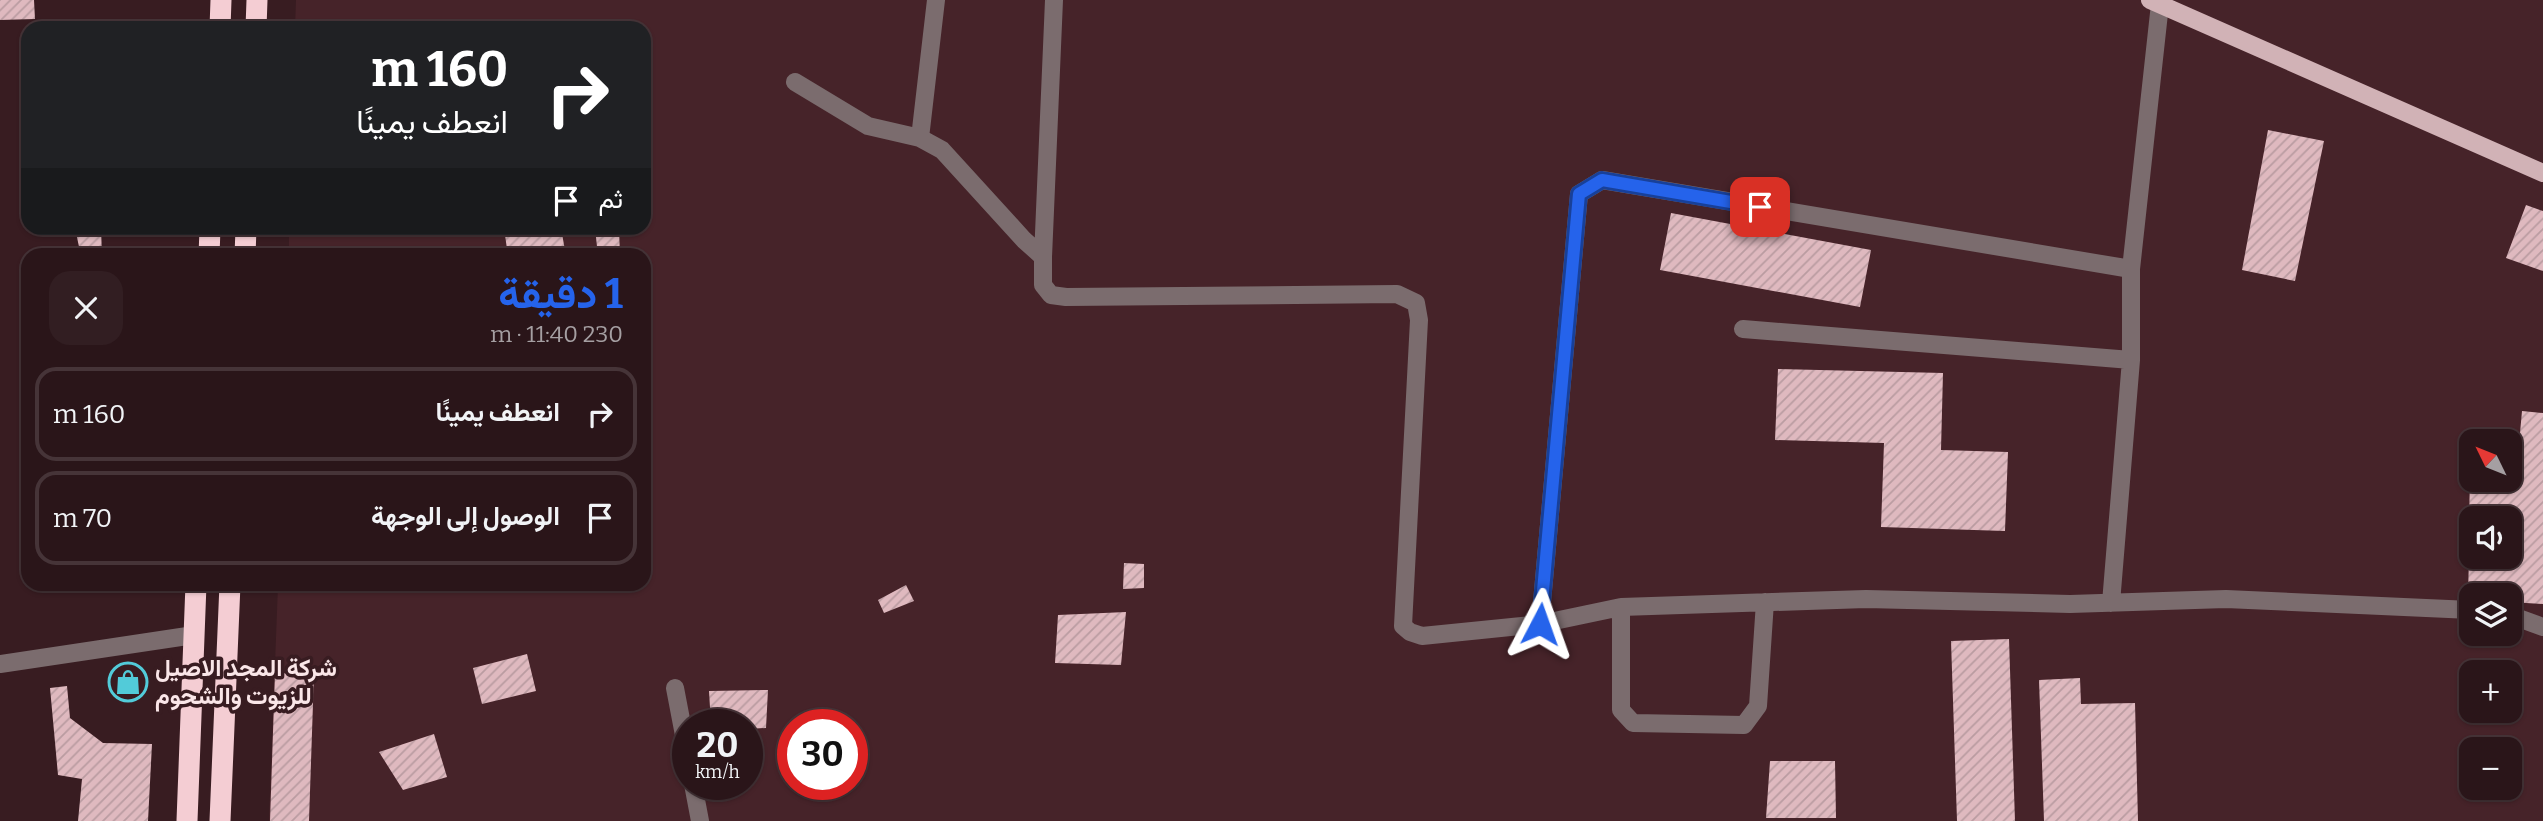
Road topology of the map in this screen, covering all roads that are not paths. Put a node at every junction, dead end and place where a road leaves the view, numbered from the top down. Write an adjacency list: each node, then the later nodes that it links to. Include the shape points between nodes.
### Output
1 (221, 0): 6 (highway)
2 (257, 0): 7 (highway)
3 (936, 0): 9 (street)
4 (1054, 0): 11 (street)
5 (2155, 2): 10 (main road); 12 (street)
6 (220, 21)
7 (256, 21)
8 (795, 82): 9 (street, via 868,126)
9 (920, 138): 11 (street, via 942,150)
10 (2543, 173)
11 (1043, 257): 22 (street, via 1042,285 1051,295 1066,297 1397,294 1416,303 1419,320 1403,626 1422,636)
12 (2131, 270): 14 (street); 22 (street, via 1602,180 1590,185 1579,194)
13 (1743, 329): 14 (street)
14 (2131, 360): 18 (street)
15 (196, 591): 24 (highway)
16 (230, 591): 30 (highway)
17 (1765, 602): 18 (street); 19 (street); 19 (street, via 1758,706 1744,725 1633,723 1621,710)
18 (2111, 603): 20 (street, via 2226,599)
19 (1620, 607): 22 (street)
20 (2459, 609)
21 (2522, 619): 23 (street)
22 (1540, 624)
23 (2543, 627)
24 (194, 635): 25 (street); 29 (highway)
25 (0, 664)
26 (675, 688): 27 (street)
27 (679, 709)
28 (696, 800): 31 (street)
29 (187, 821)
30 (220, 821)
31 (700, 821)

